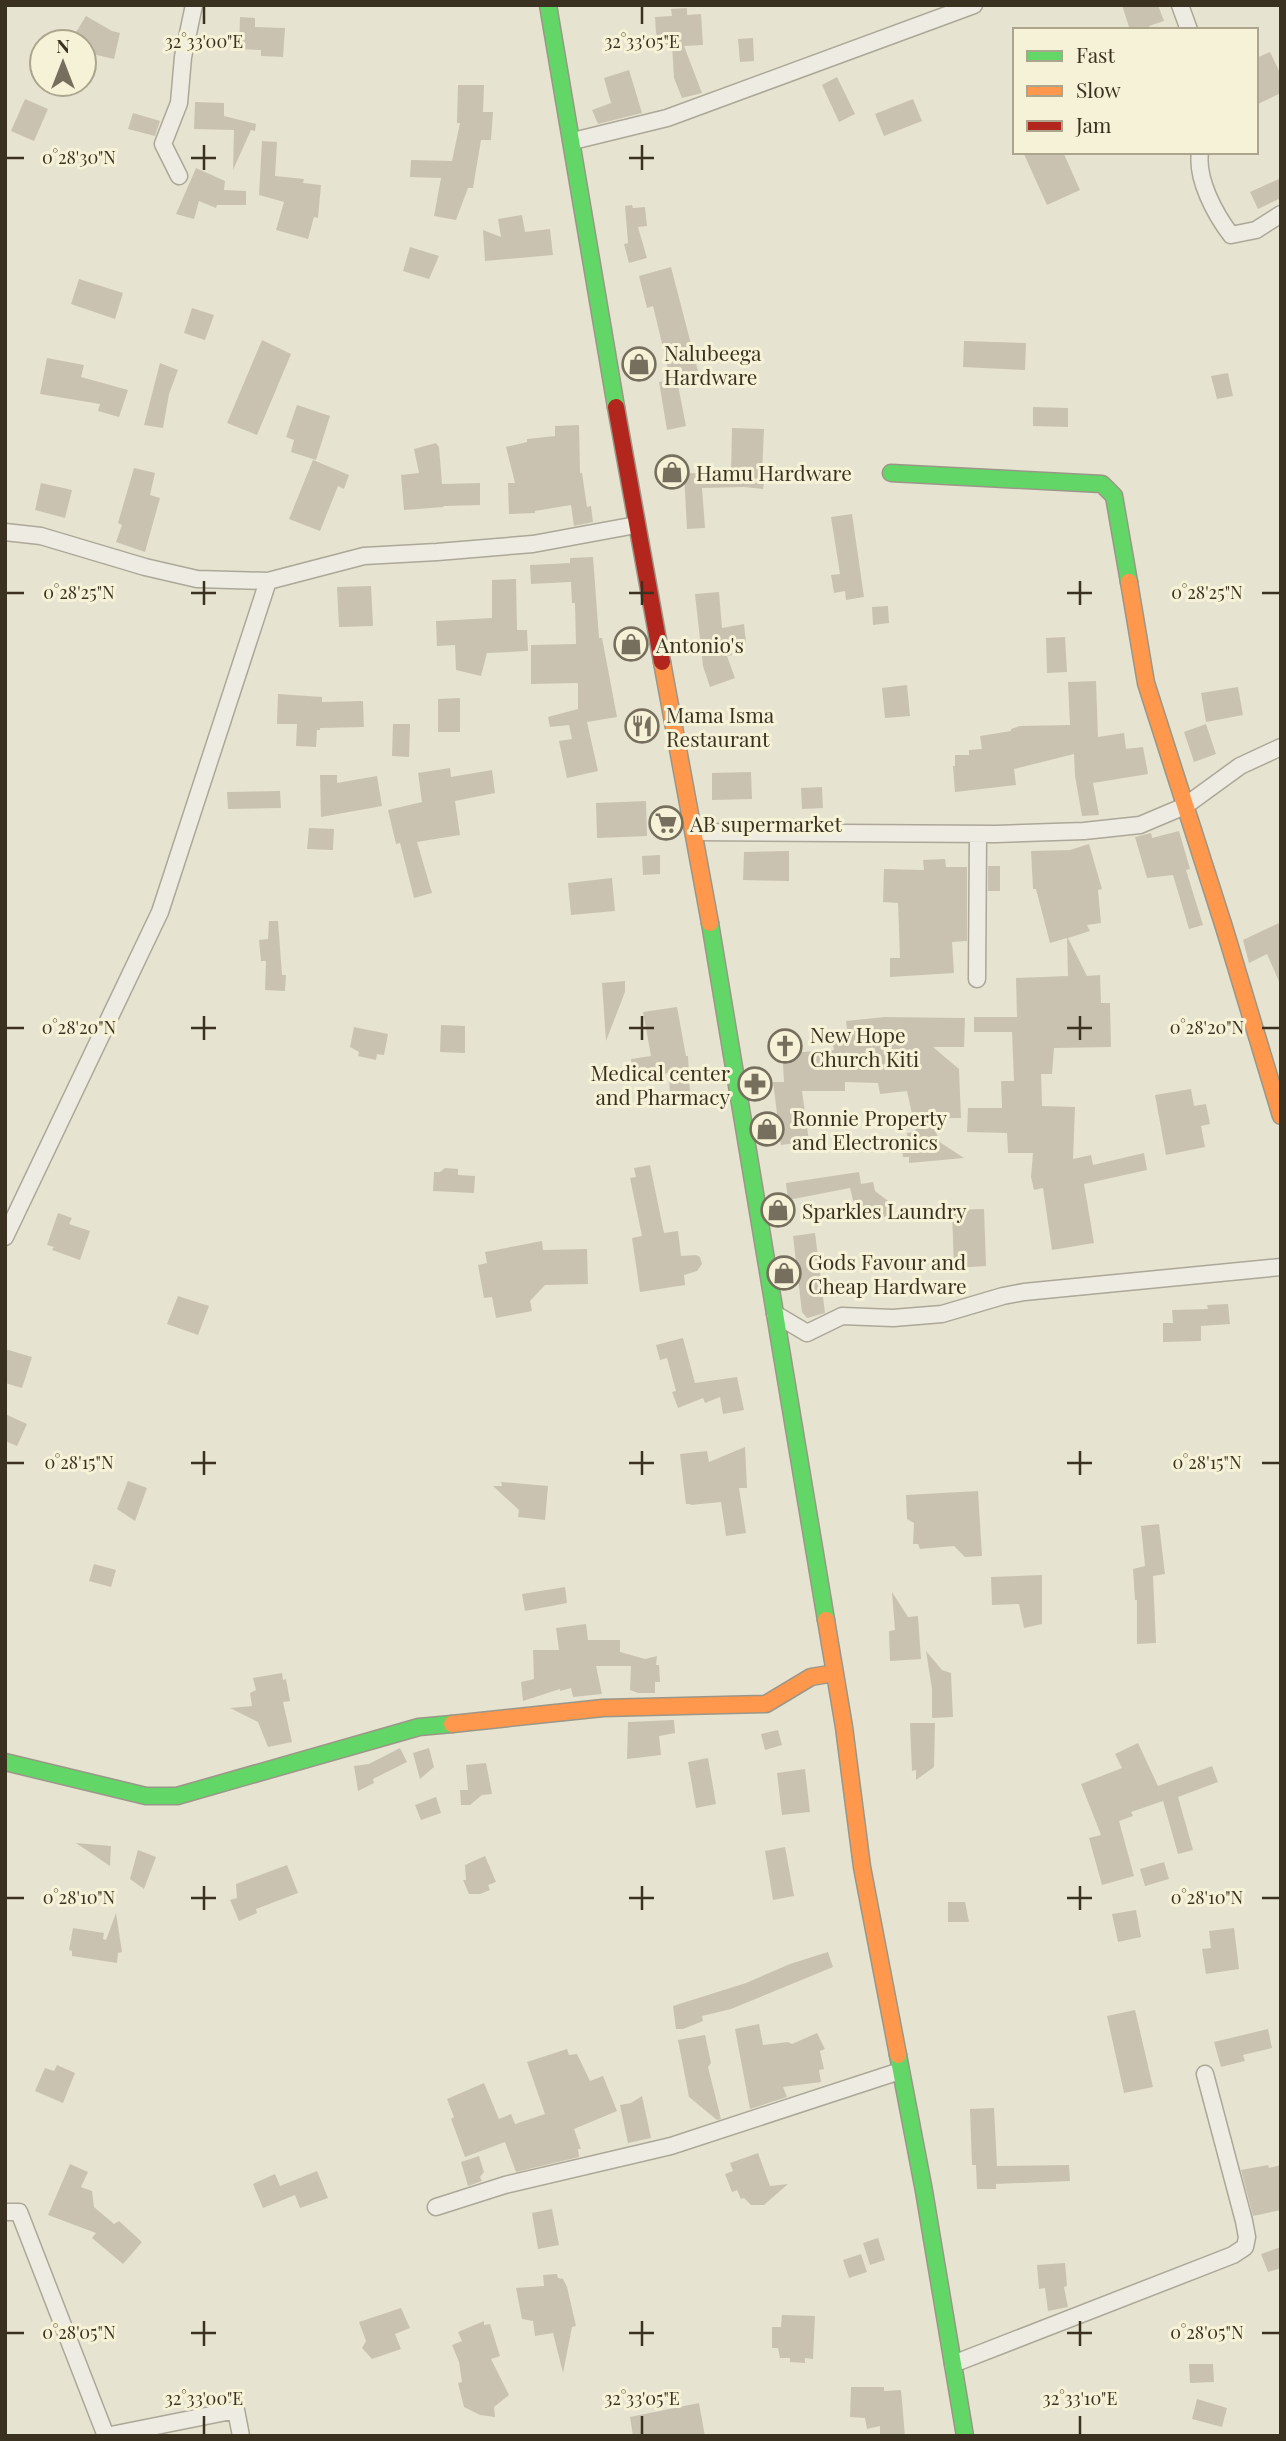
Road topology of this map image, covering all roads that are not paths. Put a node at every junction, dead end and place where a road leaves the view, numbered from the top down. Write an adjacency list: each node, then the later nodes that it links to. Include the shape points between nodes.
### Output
1 (194, 5): 8 (street, via 179,103 163,144)
2 (548, 5): 6 (street)
3 (974, 5): 6 (street, via 667,118)
4 (1180, 5): 5 (street)
5 (1188, 28)
6 (573, 141): 11 (street)
7 (1200, 154): 9 (street, via 1198,164 1209,195 1231,235 1256,230)
8 (179, 176)
9 (1281, 214)
10 (891, 472): 15 (street, via 1102,485 1114,496 1146,683)
11 (636, 525): 13 (street, via 533,544 364,556); 16 (street)
12 (5, 532): 13 (street, via 41,537 197,579)
13 (268, 581): 20 (street, via 160,912)
14 (1281, 747): 15 (street, via 1240,765)
15 (1185, 806): 17 (street, via 1140,825); 19 (street)
16 (694, 832): 17 (street); 22 (street)
17 (978, 834): 18 (street)
18 (978, 979)
19 (1281, 1116)
20 (5, 1237)
21 (1281, 1267): 22 (street, via 1024,1292 943,1314 842,1316 807,1333)
22 (775, 1314): 23 (street)
23 (835, 1673): 24 (street, via 811,1677 766,1704 603,1709 419,1727 177,1796 146,1796); 25 (street, via 862,1867)
24 (5, 1762)
25 (900, 2071): 27 (street, via 671,2147 505,2185); 29 (street)
26 (1206, 2074): 29 (street, via 1244,2221 1245,2247)
27 (436, 2207)
28 (5, 2212): 30 (street, via 19,2212)
29 (953, 2364): 32 (street)
30 (106, 2436): 31 (street, via 236,2410)
31 (241, 2436)
32 (965, 2436)

